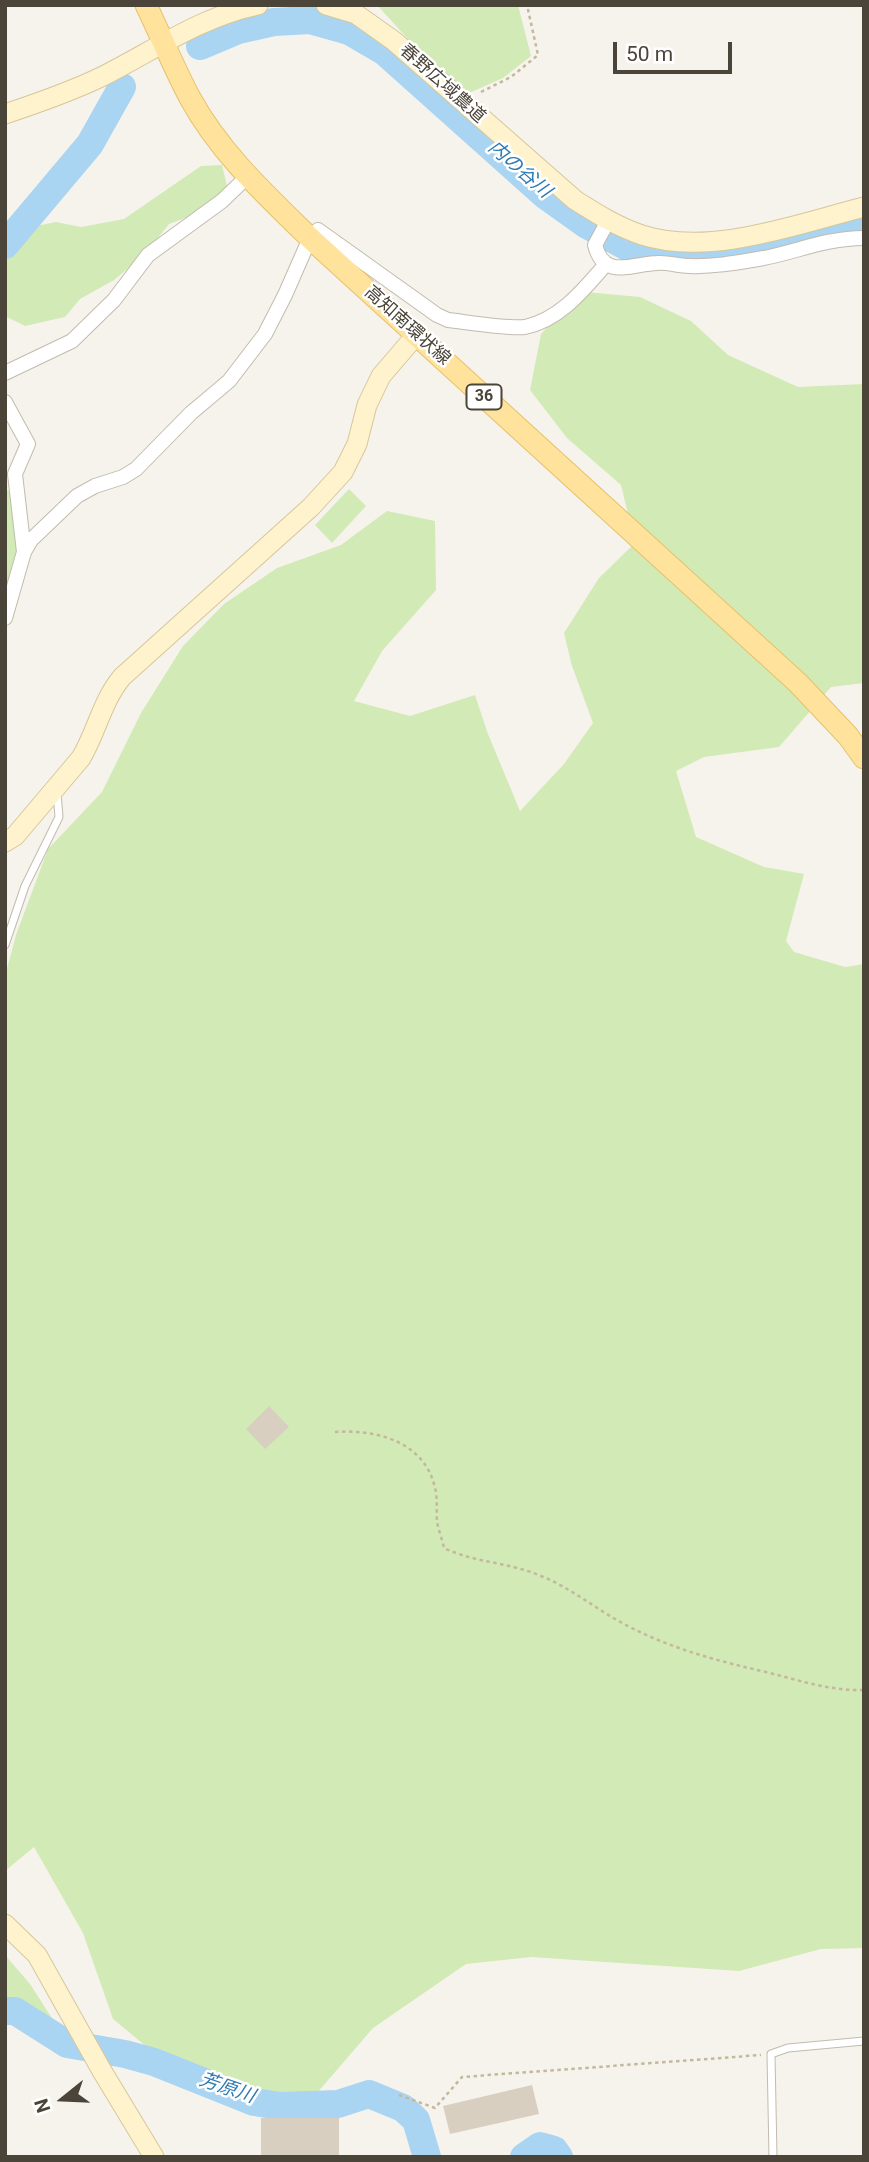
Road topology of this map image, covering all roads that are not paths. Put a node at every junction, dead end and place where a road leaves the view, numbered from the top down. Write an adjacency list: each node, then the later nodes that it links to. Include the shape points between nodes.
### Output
1 (146, 5): 4 (main road, 高知南環状線 / 36)
2 (258, 5): 4 (street)
3 (326, 5): 8 (street, 春野広域農道, via 356,14 394,41)
4 (164, 41): 5 (street, via 100,77); 6 (main road, 高知南環状線 / 36, via 191,99)
5 (5, 114)
6 (247, 177): 9 (main road, 高知南環状線 / 36); 13 (street, via 148,255 114,300 72,341)
7 (864, 207): 8 (street, 春野広域農道, via 729,240 686,243)
8 (606, 224): 11 (street, via 595,245)
9 (310, 238): 11 (street, via 318,230 437,316 474,323 524,327 541,320 571,303); 12 (main road, 高知南環状線 / 36); 15 (street, via 265,334 229,381 191,412 136,469 77,496)
10 (864, 238): 11 (street, via 826,241 767,257 711,265 659,262 616,268)
11 (606, 264)
12 (417, 334): 17 (main road, 高知南環状線 / 36, via 798,683); 18 (street, via 381,376 343,472 312,507 122,677 110,692 89,745)
13 (5, 373)
14 (5, 402): 15 (street, via 28,444 15,474)
15 (24, 552): 16 (street)
16 (5, 618)
17 (864, 758)
18 (57, 786): 19 (street); 20 (lane, via 60,817 25,886)
19 (9, 834)
20 (5, 945)
21 (5, 1924): 23 (street, via 37,1955)
22 (864, 2041): 24 (lane, via 788,2048 771,2054)
23 (154, 2157)
24 (772, 2157)

